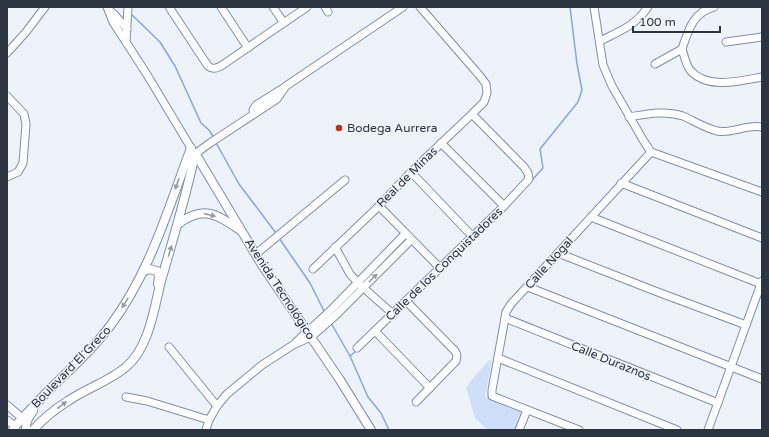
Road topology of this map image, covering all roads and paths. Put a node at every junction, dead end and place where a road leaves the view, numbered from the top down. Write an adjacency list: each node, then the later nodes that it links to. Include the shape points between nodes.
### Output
1 (46, 7): 21 (street)
2 (128, 7): 14 (street)
3 (169, 7): 19 (street, via 211,69 221,66)
4 (221, 7): 19 (street)
5 (273, 7): 13 (street)
6 (307, 7): 13 (street)
7 (403, 7): 29 (street, via 286,86 277,99 210,143)
8 (420, 7): 25 (street, Real de Minas, via 486,84 484,102)
9 (594, 7): 16 (street)
10 (648, 7): 16 (street, via 631,26)
11 (714, 7): 20 (street, via 698,15 691,23)
12 (107, 8): 14 (street); 17 (street, via 112,22)
13 (284, 23): 19 (street)
14 (127, 28): 17 (street)
15 (762, 37): 18 (street)
16 (600, 41): 26 (street, via 603,65)
17 (126, 42): 29 (street)
18 (726, 42)
19 (248, 48)
20 (682, 49): 22 (street); 23 (street, via 689,69 702,79 734,82)
21 (7, 53)
22 (655, 64)
23 (762, 77)
24 (7, 96): 32 (street, via 26,119 23,163 18,172)
25 (472, 114): 28 (street, Real de Minas); 37 (street, Calle de los Conquistadores, via 528,173 529,179)
26 (629, 117): 27 (street, via 661,112 673,113 717,131); 30 (street)
27 (762, 127)
28 (441, 143): 31 (street, Real de Minas); 37 (street)
29 (193, 151): 39 (main road, Boulevard El Greco, one-way to 39); 40 (main road, Boulevard El Greco); 41 (main road, Avenida Tecnológico)
30 (651, 152): 34 (street, Calle Nogal); 35 (street)
31 (411, 172): 36 (street, Real de Minas); 43 (street)
32 (7, 177)
33 (345, 180): 48 (street)
34 (621, 184): 38 (street, Calle Nogal); 44 (street)
35 (762, 192)
36 (379, 206): 42 (street); 46 (street, Real de Minas)
37 (504, 206): 43 (street, Calle de los Conquistadores)
38 (591, 217): 47 (street, Calle Nogal); 52 (street)
39 (163, 224): 40 (main road); 51 (main road, Boulevard El Greco)
40 (177, 227): 41 (main road, one-way to 41, via 195,214 211,214); 55 (main road, Boulevard El Greco, one-way to 40)
41 (241, 231): 48 (main road, Avenida Tecnológico)
42 (405, 234): 45 (street); 53 (street)
43 (472, 236): 49 (street, Calle de los Conquistadores)
44 (762, 238)
45 (411, 240): 49 (street); 53 (street, one-way to 45)
46 (335, 247): 50 (street, Real de Minas); 53 (street)
47 (558, 253): 54 (street, Calle Nogal); 59 (street)
48 (256, 254): 61 (main road, Avenida Tecnológico)
49 (440, 268): 56 (street, Calle de los Conquistadores)
50 (313, 269)
51 (144, 271): 55 (main road, via 152,269 158,274 154,299); 67 (main road, Boulevard El Greco, one-way to 67, via 110,326 90,351)
52 (761, 282): 59 (street)
53 (361, 286): 57 (street); 61 (street)
54 (528, 287): 58 (street, Calle Nogal, via 511,304); 65 (street)
55 (156, 301): 78 (main road, Boulevard El Greco, one-way to 55, via 68,400 108,381 127,366 146,337)
56 (406, 301): 57 (street, Calle de los Conquistadores); 68 (street, via 457,353 456,361)
57 (393, 314): 60 (street, Calle de los Conquistadores)
58 (504, 318): 64 (street, Calle Nogal); 71 (street, Calle Duraznos)
59 (746, 325): 65 (street)
60 (375, 331): 63 (street, Calle de los Conquistadores); 68 (street)
61 (309, 334): 73 (street, via 262,365 227,394); 80 (main road, Avenida Tecnológico)
62 (170, 347): 73 (street)
63 (357, 348)
64 (498, 358): 74 (street, Calle Nogal, via 492,396); 83 (street)
65 (732, 366): 66 (street); 71 (street)
66 (762, 378)
67 (52, 386): 75 (main road, Boulevard El Greco); 78 (main road, via 29,416)
68 (430, 388): 70 (street)
69 (126, 397): 77 (street)
70 (416, 402)
71 (718, 403): 84 (street)
72 (7, 405): 75 (street)
73 (218, 406): 77 (street)
74 (527, 410): 81 (street); 82 (street)
75 (22, 418): 78 (main road, Boulevard El Greco)
76 (7, 420): 78 (street)
77 (209, 420): 79 (street)
78 (25, 429)
79 (206, 430)
80 (371, 430)
81 (519, 430)
82 (579, 430)
83 (677, 430)
84 (708, 430)

